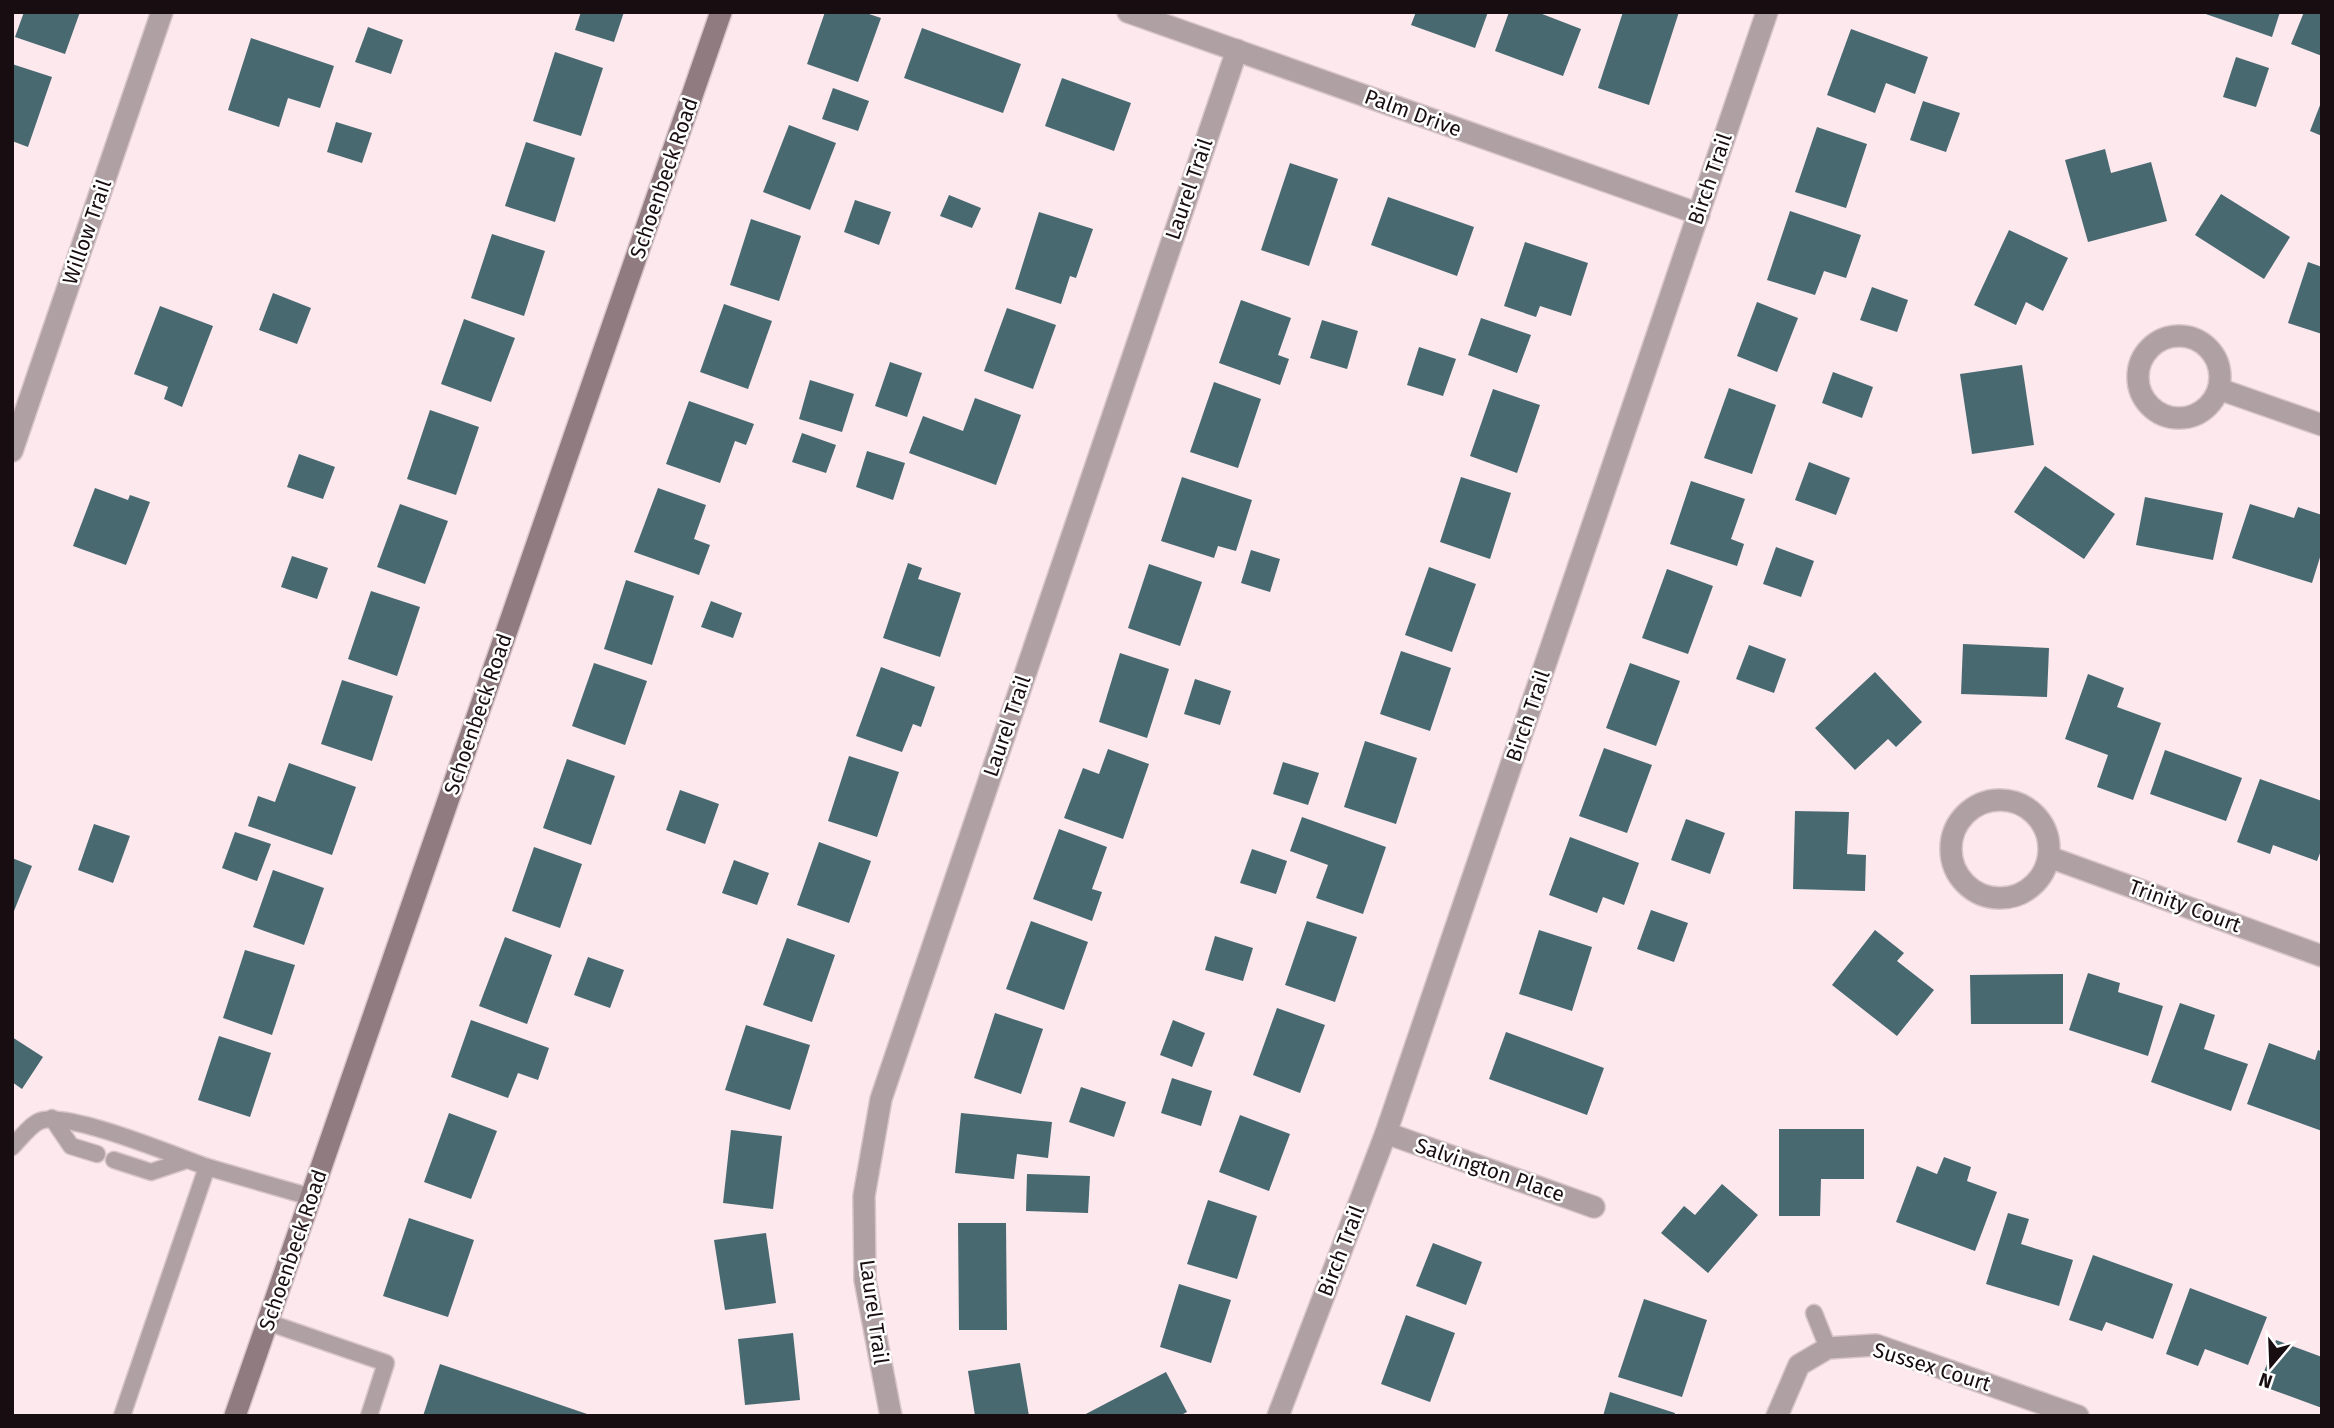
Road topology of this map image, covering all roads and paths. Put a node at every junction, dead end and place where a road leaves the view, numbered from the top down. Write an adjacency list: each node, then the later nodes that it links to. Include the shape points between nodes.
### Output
1 (162, 12): 9 (street, Willow Trail)
2 (721, 12): 19 (main road, Schoenbeck Road)
3 (1128, 12): 5 (street, Palm Drive)
4 (1767, 12): 6 (street, Birch Trail)
5 (1237, 50): 6 (street, Palm Drive); 27 (street, Laurel Trail, via 881,1098 864,1196 865,1280)
6 (1699, 214): 13 (street, Birch Trail)
7 (2219, 389): 8 (street)
8 (2322, 425)
9 (12, 451)
10 (2049, 857): 10 (street, via 2043,823 2017,802 2000,799 1978,804 1964,814 1953,832 1950,849 1954,869 1964,883 1984,896 2002,899 2037,883); 11 (street, Trinity Court)
11 (2322, 956)
12 (52, 1118): 14 (lane, via 38,1121); 15 (lane, via 71,1146); 17 (lane, via 119,1134)
13 (1386, 1133): 20 (street, Salvington Place); 28 (street, Birch Trail)
14 (12, 1147)
15 (97, 1154)
16 (114, 1160): 17 (lane, via 151,1172)
17 (187, 1160): 18 (lane)
18 (207, 1167): 19 (lane); 24 (lane)
19 (311, 1197): 22 (main road, Schoenbeck Road)
20 (1594, 1207)
21 (1814, 1312): 23 (lane)
22 (267, 1322): 25 (main road, Schoenbeck Road); 26 (lane, via 386,1363)
23 (1828, 1348): 29 (street, Sussex Court, via 1799,1365); 30 (street, Sussex Court, via 1876,1345)
24 (122, 1416)
25 (235, 1416)
26 (369, 1416)
27 (891, 1416)
28 (1278, 1416)
29 (1777, 1416)
30 (2078, 1416)

